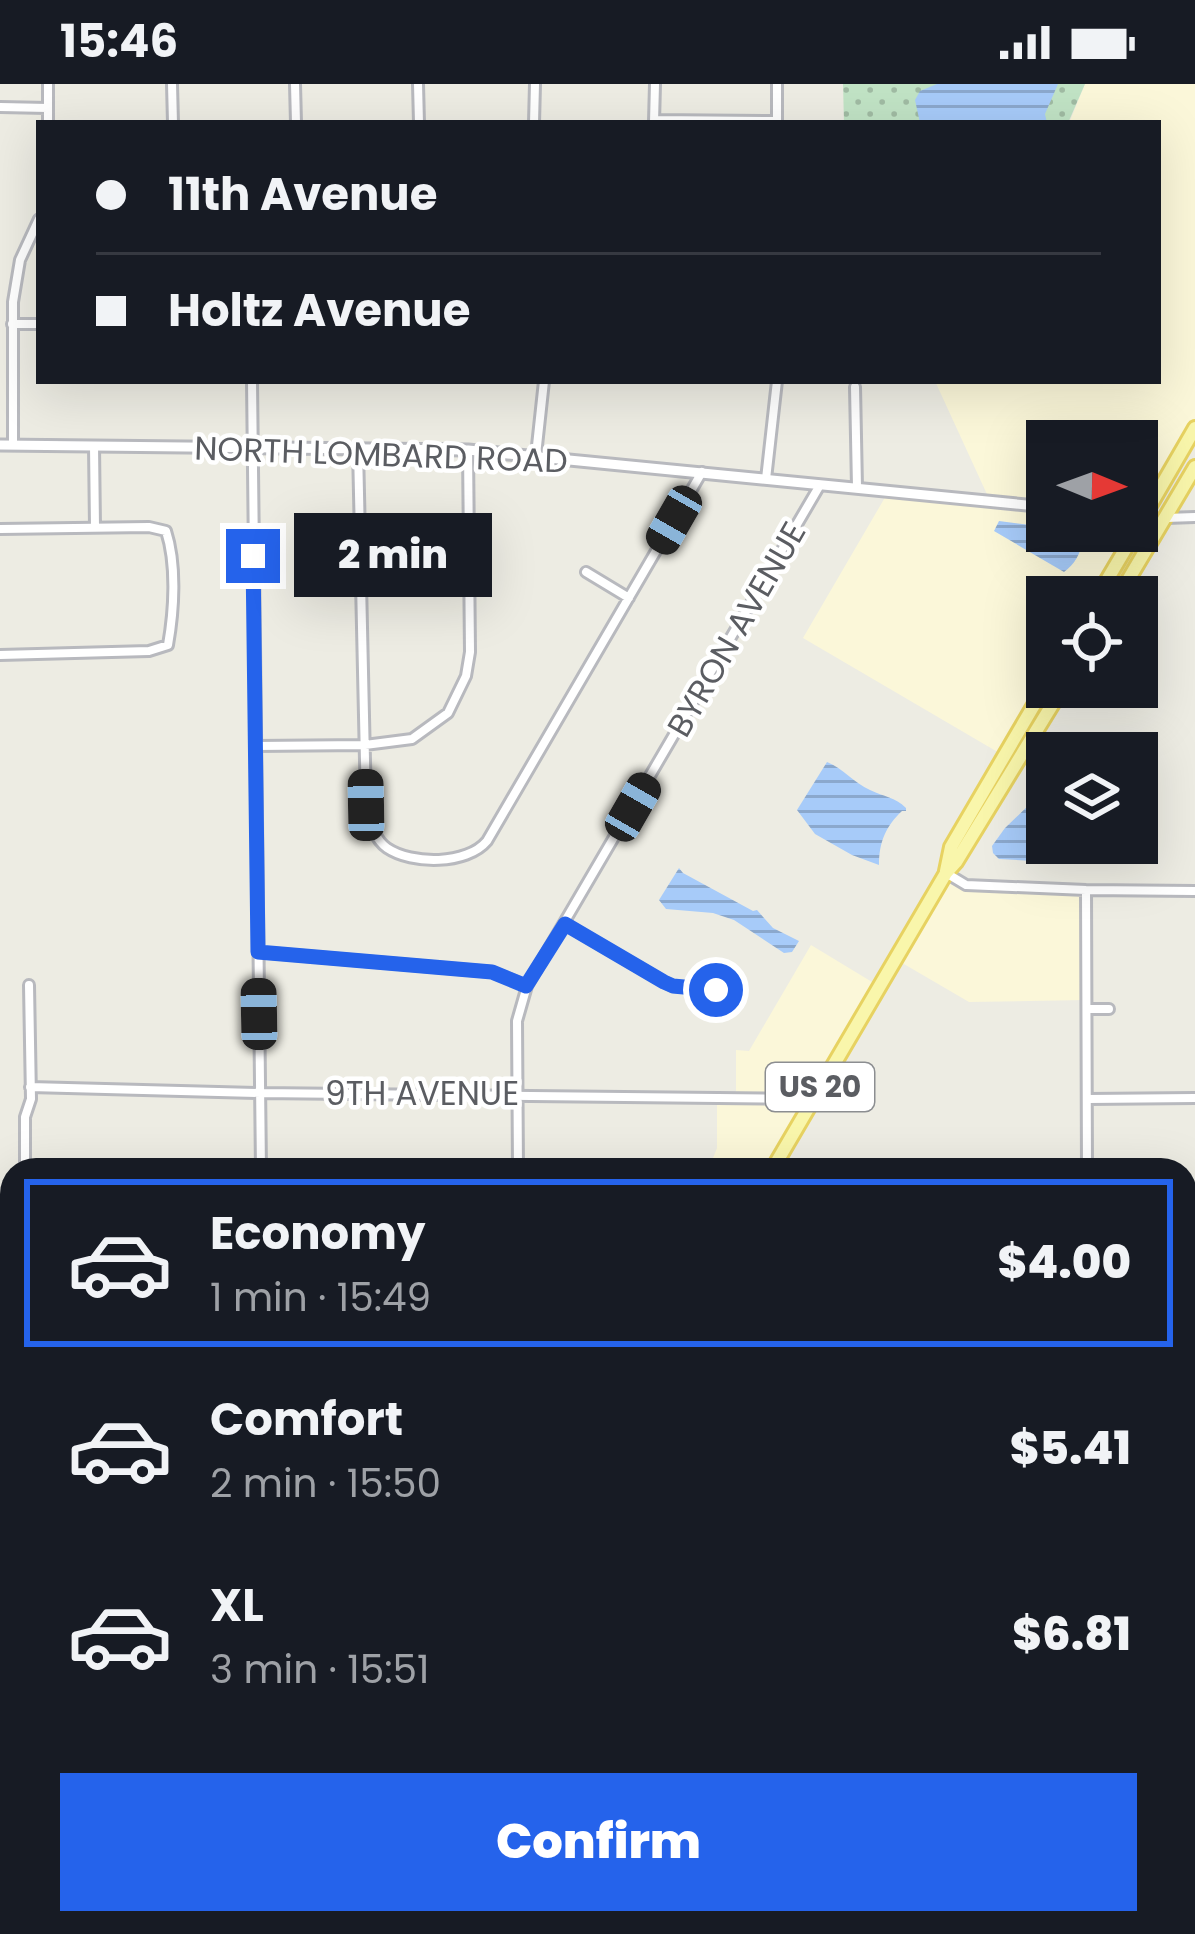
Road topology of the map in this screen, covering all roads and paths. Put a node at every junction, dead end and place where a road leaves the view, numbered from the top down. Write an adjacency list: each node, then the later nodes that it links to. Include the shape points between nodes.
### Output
1 (48, 84): 9 (street)
2 (172, 84): 11 (street)
3 (296, 84): 12 (street)
4 (418, 84): 13 (street)
5 (535, 84): 14 (street)
6 (655, 84): 15 (street)
7 (777, 84): 16 (street)
8 (0, 107): 9 (street)
9 (48, 108): 10 (street)
10 (48, 120)
11 (173, 120)
12 (296, 120)
13 (419, 120)
14 (534, 120)
15 (654, 120)
16 (777, 120)
17 (36, 225): 19 (street)
18 (0, 279): 19 (street)
19 (16, 279): 20 (street)
20 (12, 324): 21 (street); 28 (street)
21 (36, 324)
22 (252, 384): 30 (street)
23 (544, 384): 33 (street)
24 (776, 384): 36 (street)
25 (855, 387): 38 (street)
26 (1195, 428): 39 (main road)
27 (0, 445): 28 (street, NORTH LOMBARD ROAD)
28 (14, 445): 29 (street, NORTH LOMBARD ROAD)
29 (94, 446): 30 (street, NORTH LOMBARD ROAD); 45 (street)
30 (251, 449): 31 (street, NORTH LOMBARD ROAD); 54 (street)
31 (358, 449): 32 (street, NORTH LOMBARD ROAD); 53 (street)
32 (468, 450): 33 (street, NORTH LOMBARD ROAD); 53 (street, via 466,676 432,726 406,741)
33 (536, 455): 35 (street, NORTH LOMBARD ROAD)
34 (1195, 467): 40 (main road)
35 (702, 472): 36 (street, NORTH LOMBARD ROAD); 49 (street)
36 (766, 479): 37 (street, NORTH LOMBARD ROAD)
37 (821, 484): 38 (street, NORTH LOMBARD ROAD); 58 (street, BYRON AVENUE)
38 (857, 487): 41 (street, NORTH LOMBARD ROAD)
39 (1158, 490)
40 (1191, 498): 43 (main road)
41 (1026, 505)
42 (1195, 517): 43 (street)
43 (1166, 518): 44 (street); 48 (main road)
44 (1158, 520)
45 (95, 527): 46 (street); 50 (street, via 166,531 168,645)
46 (0, 529)
47 (586, 572): 49 (street)
48 (1131, 576)
49 (629, 598): 53 (street, via 487,842 471,855 406,856 379,840 369,819)
50 (0, 655)
51 (1032, 708): 55 (main road, US 20, via 951,847)
52 (1050, 708): 55 (main road, US 20)
53 (365, 745): 54 (street)
54 (256, 746): 59 (street)
55 (946, 873): 56 (street, via 966,884); 69 (main road, US 20)
56 (1086, 890): 57 (street); 63 (street)
57 (1195, 891)
58 (565, 924): 61 (street, BYRON AVENUE); 62 (street, via 673,986)
59 (258, 952): 61 (street, via 492,972); 66 (street)
60 (29, 985): 65 (street)
61 (526, 986): 67 (street, BYRON AVENUE, via 517,1021)
62 (716, 990)
63 (1087, 1009): 64 (street); 70 (street)
64 (1109, 1009)
65 (30, 1087): 66 (street, 9TH AVENUE); 71 (street)
66 (260, 1093): 67 (street, 9TH AVENUE); 72 (street)
67 (517, 1094): 69 (street, 9TH AVENUE); 73 (street, BYRON AVENUE)
68 (1195, 1098): 70 (street)
69 (814, 1099): 74 (main road, US 20)
70 (1088, 1099): 75 (street)
71 (25, 1158)
72 (261, 1158)
73 (518, 1158)
74 (782, 1158)
75 (1087, 1158)

